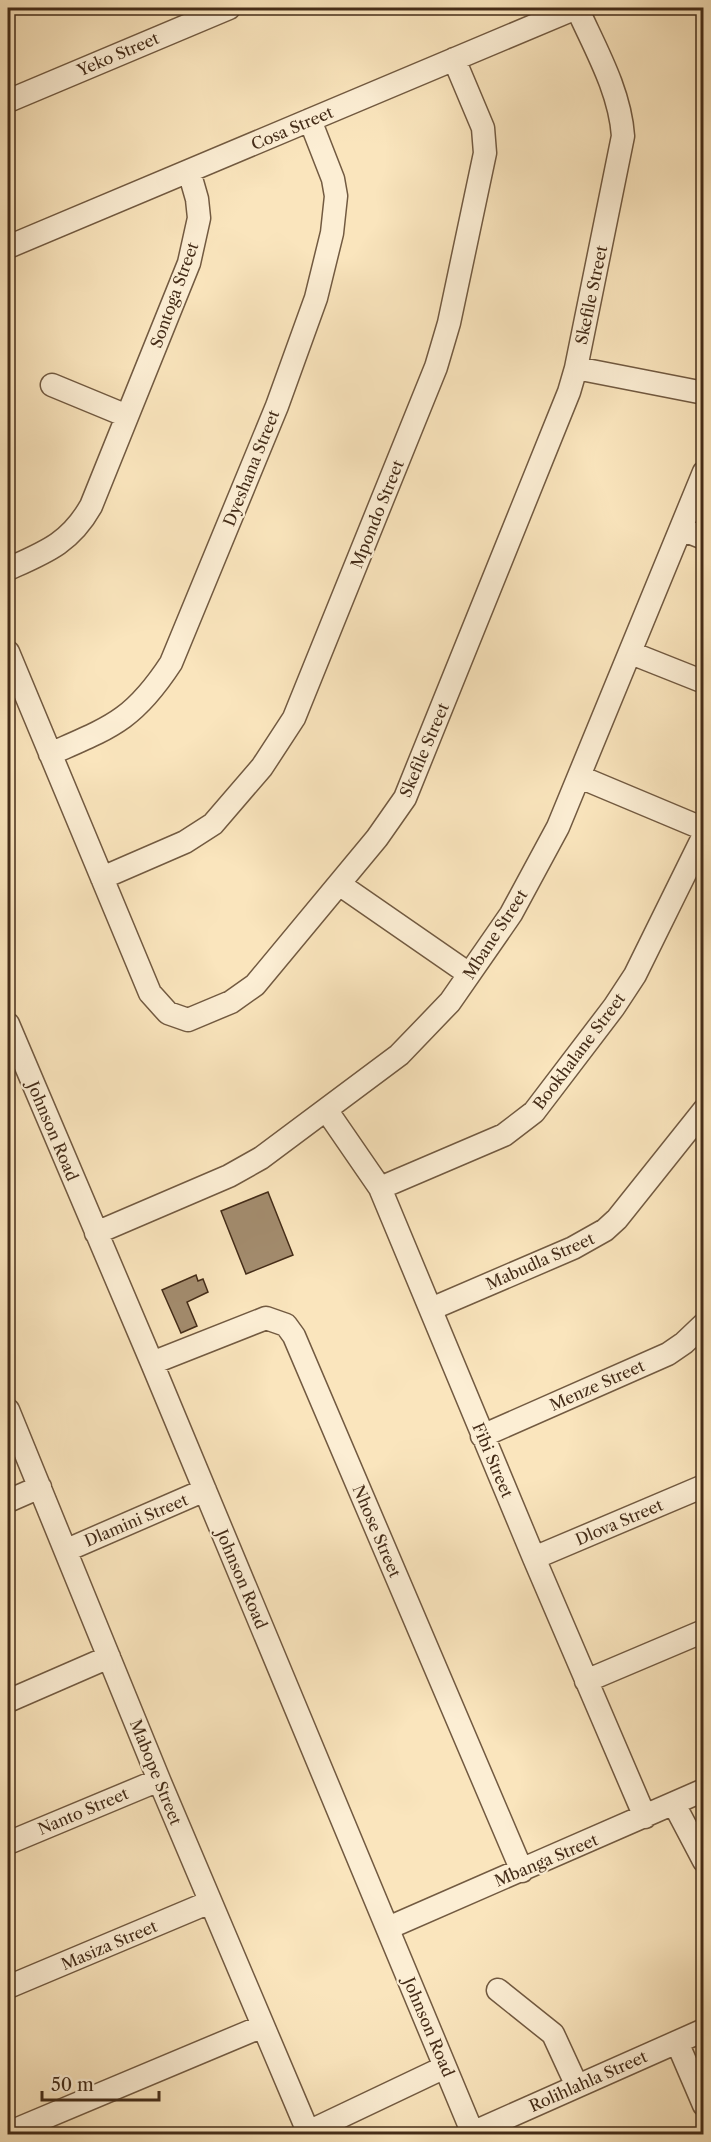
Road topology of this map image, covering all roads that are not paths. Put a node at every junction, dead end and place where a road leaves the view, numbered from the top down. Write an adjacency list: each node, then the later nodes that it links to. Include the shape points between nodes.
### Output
1 (229, 8): 4 (street, Yeko Street)
2 (576, 8): 3 (street, Cosa Street); 8 (street, Skefile Street, via 610,82 622,119 623,136)
3 (454, 58): 5 (street, Cosa Street); 23 (street, Mpondo Street, via 483,128 485,153 449,323 418,413 294,718 262,767 213,824 185,842)
4 (8, 101)
5 (310, 120): 6 (street, Cosa Street); 19 (street, Dyeshana Street, via 333,179 336,212 316,298 268,428 171,663 155,687 127,717)
6 (189, 171): 7 (street, Cosa Street); 11 (street, Sontoga Street, via 199,218 195,237 182,282)
7 (8, 247)
8 (576, 368): 10 (street); 24 (street, Skefile Street, via 405,798)
9 (52, 385): 11 (street)
10 (704, 393)
11 (127, 416): 15 (street, Sontoga Street, via 81,523 57,546)
12 (704, 472): 13 (street, Mbane Street)
13 (681, 529): 14 (street); 17 (street, Mbane Street)
14 (704, 538)
15 (8, 569)
16 (8, 652): 19 (street, Skefile Street)
17 (631, 653): 18 (street); 20 (street, Mbane Street)
18 (704, 682)
19 (50, 754): 23 (street, Skefile Street)
20 (580, 777): 21 (street); 25 (street, Mbane Street, via 537,868)
21 (704, 830)
22 (704, 835): 29 (street, Bookhalane Street, via 635,975 534,1112 504,1135)
23 (102, 878): 24 (street, Skefile Street, via 150,993 168,1013 188,1020 231,1002 255,985)
24 (339, 884): 25 (street)
25 (469, 974): 28 (street, Mbane Street, via 428,1028)
26 (8, 1024): 30 (street, Johnson Road)
27 (704, 1110): 31 (street, Mabudla Street, via 605,1230 573,1248)
28 (327, 1111): 29 (street, Fibi Street); 30 (street, Mbane Street, via 229,1176)
29 (380, 1188): 31 (street, Fibi Street)
30 (96, 1233): 33 (street, Johnson Road)
31 (431, 1309): 35 (street, Fibi Street)
32 (704, 1323): 35 (street, Menze Street, via 668,1354)
33 (152, 1363): 38 (street, Johnson Road); 52 (street, Nhose Street, via 266,1318 286,1325)
34 (8, 1410): 37 (street, Mabope Street)
35 (482, 1436): 41 (street, Fibi Street)
36 (704, 1486): 41 (street, Dlova Street)
37 (40, 1487): 39 (street); 40 (street, Mabope Street)
38 (205, 1490): 40 (street, Dlamini Street); 54 (street, Johnson Road)
39 (8, 1501)
40 (67, 1550): 43 (street, Mabope Street)
41 (534, 1558): 44 (street, Fibi Street)
42 (704, 1631): 44 (street)
43 (109, 1657): 45 (street); 46 (street, Mabope Street)
44 (586, 1681): 49 (street, Fibi Street)
45 (8, 1701)
46 (159, 1780): 50 (street, Nanto Street); 53 (street, Mabope Street)
47 (704, 1791): 48 (street, Mbanga Street)
48 (674, 1804): 49 (street, Mbanga Street); 51 (street)
49 (645, 1817): 52 (street, Mbanga Street)
50 (8, 1843)
51 (704, 1861)
52 (522, 1871): 54 (street, Mbanga Street)
53 (210, 1902): 55 (street, Masiza Street); 57 (street, Mabope Street)
54 (388, 1928): 60 (street, Johnson Road)
55 (8, 1987)
56 (498, 1990): 61 (street, via 553,2034)
57 (263, 2026): 63 (street); 64 (street, Mabope Street)
58 (704, 2030): 59 (street, Rolihlahla Street)
59 (677, 2042): 61 (street, Rolihlahla Street); 62 (street)
60 (445, 2067): 64 (street); 65 (street, Johnson Road)
61 (577, 2086): 65 (street, Rolihlahla Street)
62 (704, 2105)
63 (8, 2133)
64 (307, 2134)
65 (473, 2134)

